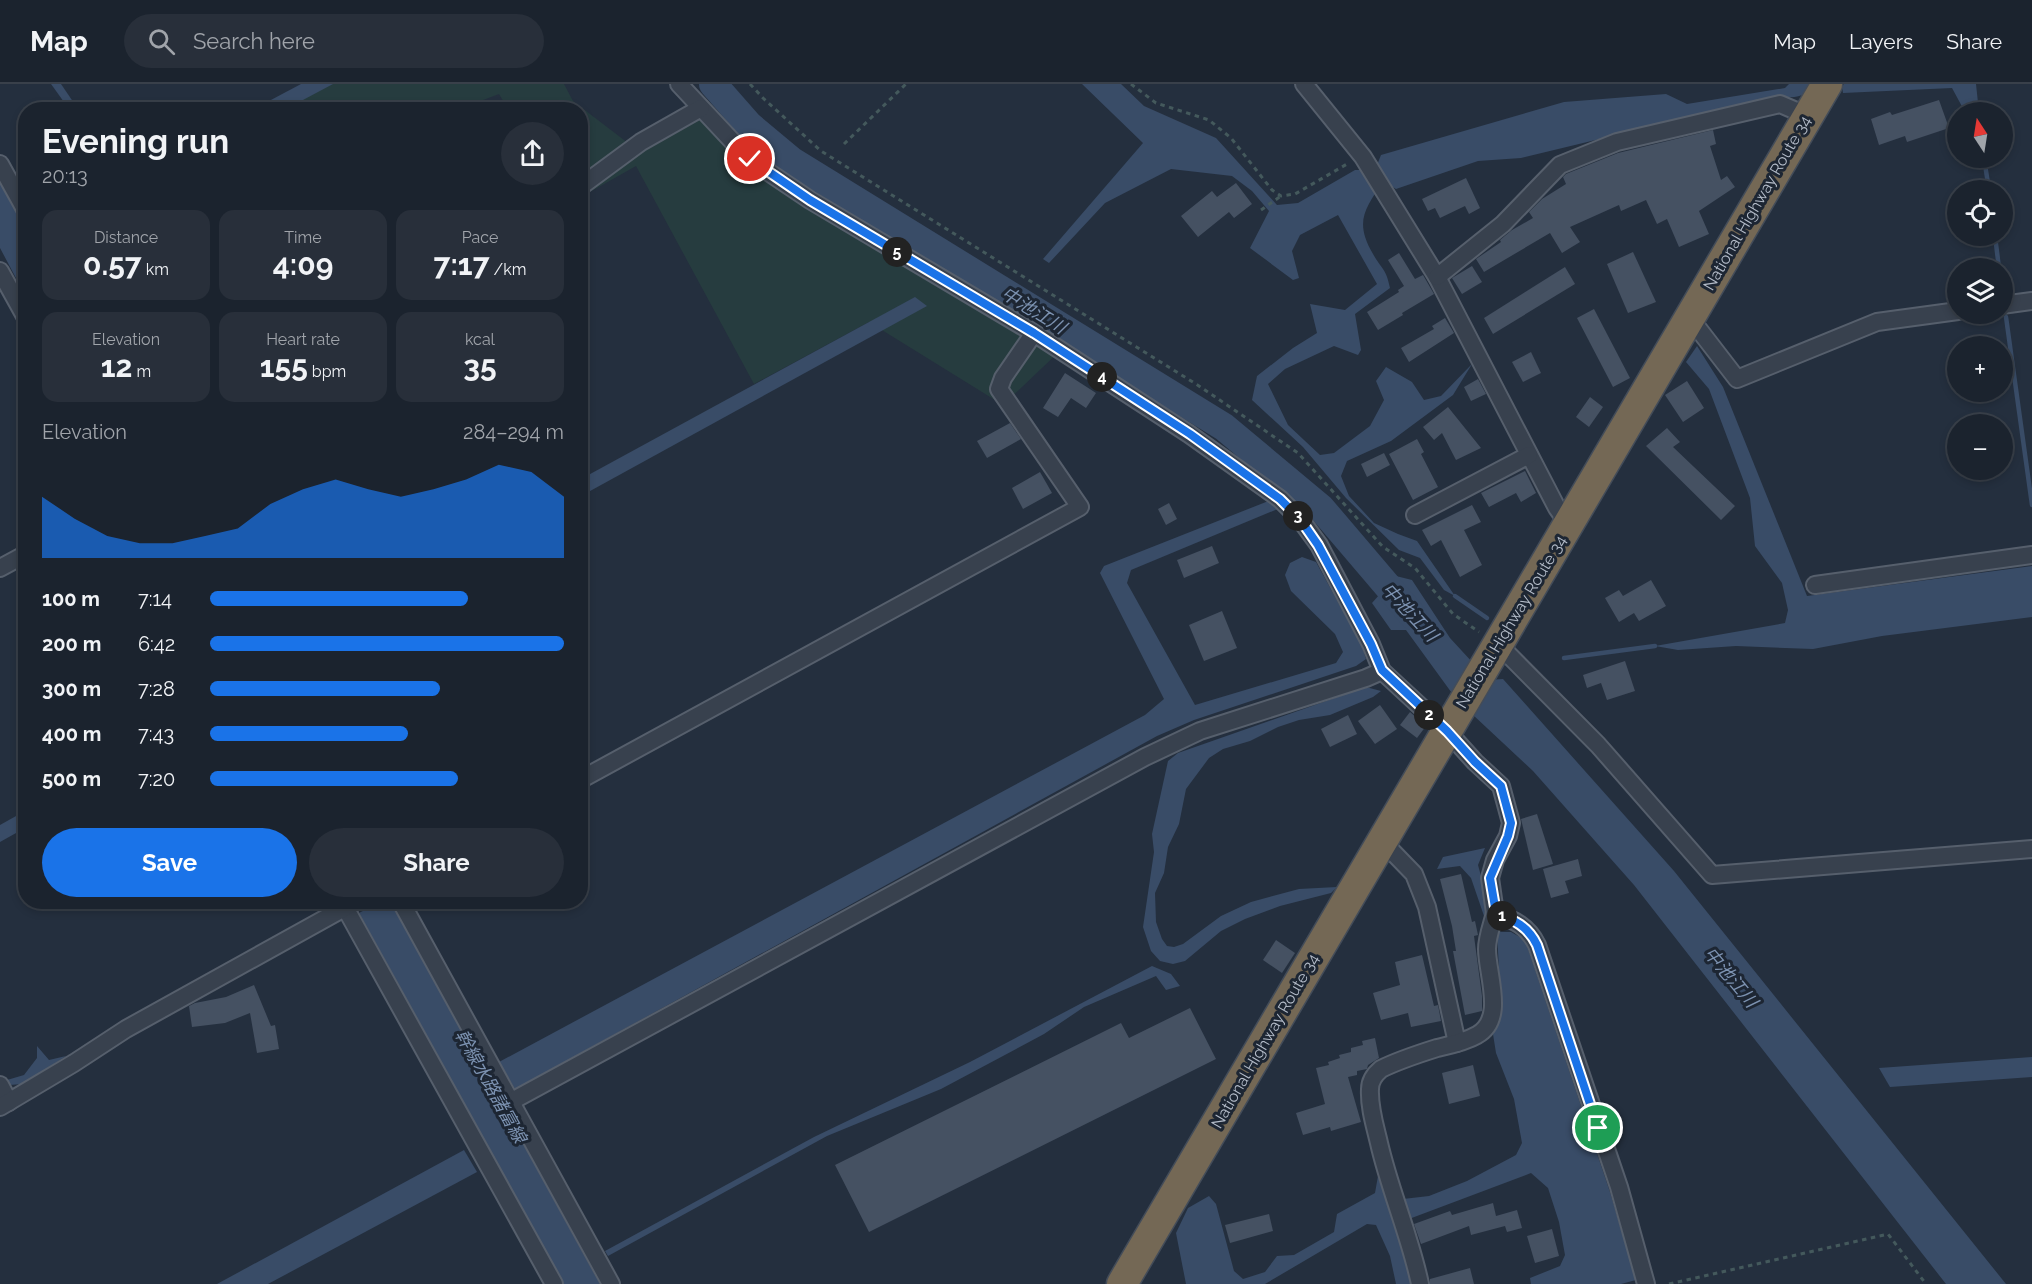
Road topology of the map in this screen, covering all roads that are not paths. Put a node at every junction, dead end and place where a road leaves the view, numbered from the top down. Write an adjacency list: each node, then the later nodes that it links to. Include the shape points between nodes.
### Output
1 (679, 84): 4 (street)
2 (1304, 84): 10 (street, via 1363,157)
3 (1827, 84): 5 (highway, National Highway Route 34)
4 (701, 108): 7 (street, via 641,142); 16 (street, via 750,159 801,194)
5 (1808, 116): 10 (street, via 1780,104 1617,142 1560,165 1503,224); 15 (highway, National Highway Route 34)
6 (0, 164): 8 (street)
7 (588, 181)
8 (18, 197)
9 (0, 271): 12 (street)
10 (1437, 277): 17 (street)
11 (2032, 301): 13 (street)
12 (18, 304)
13 (2013, 304)
14 (1947, 312): 15 (street, via 1877,322 1737,378)
15 (1690, 318): 19 (highway, National Highway Route 34)
16 (1034, 333): 25 (street, via 1190,434 1280,499 1318,545); 27 (street, via 999,389 1080,507)
17 (1529, 455): 18 (street); 19 (street)
18 (1415, 515)
19 (1569, 525): 24 (highway, National Highway Route 34)
20 (2032, 555): 23 (street)
21 (18, 558): 22 (street)
22 (0, 568)
23 (1815, 585)
24 (1495, 650): 26 (highway, National Highway Route 34); 29 (street, via 1598,745 1712,875)
25 (1382, 670): 26 (street); 36 (street, via 1200,731 1145,757)
26 (1450, 725): 28 (highway, National Highway Route 34); 33 (street, via 1475,762 1501,786 1511,823 1490,878)
27 (588, 776)
28 (1382, 841): 34 (street, via 1414,874 1427,907); 40 (highway, National Highway Route 34)
29 (2032, 849)
30 (337, 909): 37 (street, via 126,1029)
31 (351, 909): 38 (street)
32 (405, 909): 36 (street)
33 (1496, 913): 34 (street, via 1487,949 1493,995 1491,1018 1477,1035); 42 (street, via 1526,928 1537,945 1619,1187)
34 (1457, 1043): 41 (street, via 1381,1069 1370,1086 1373,1119 1388,1179)
35 (0, 1085): 37 (street)
36 (512, 1101): 39 (street)
37 (4, 1104)
38 (554, 1284)
39 (611, 1284)
40 (1122, 1284)
41 (1420, 1284)
42 (1646, 1284)

